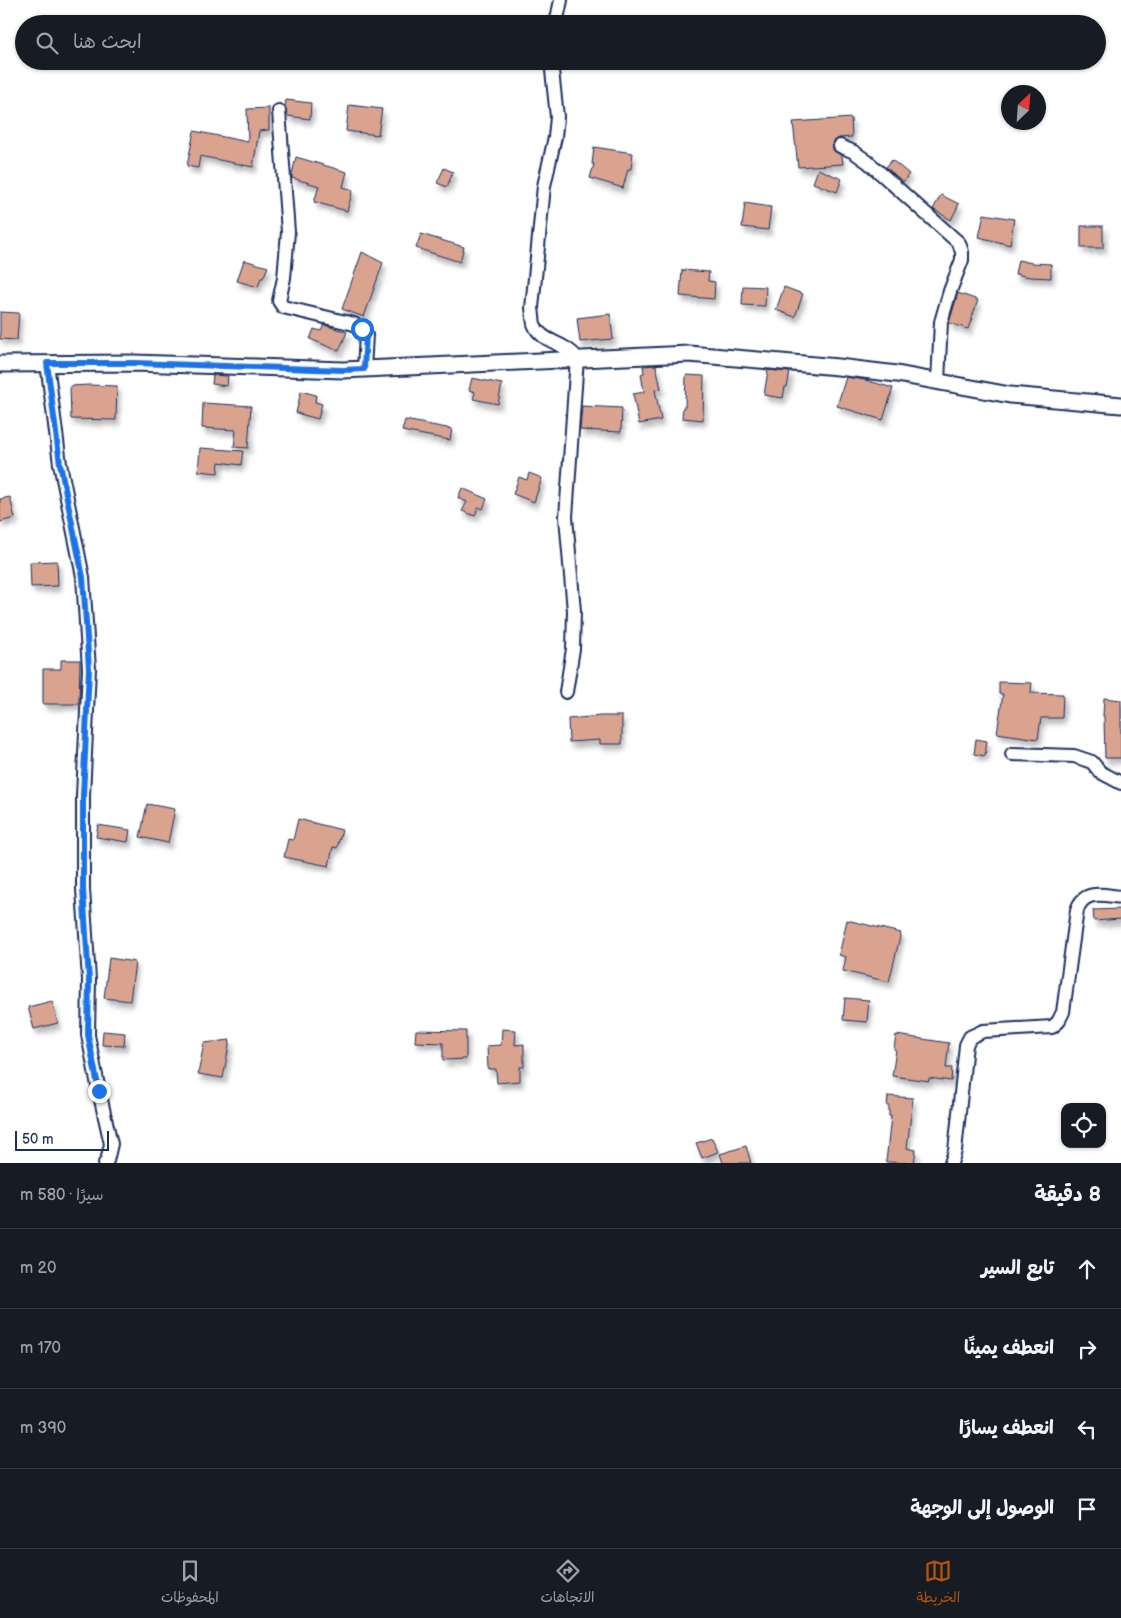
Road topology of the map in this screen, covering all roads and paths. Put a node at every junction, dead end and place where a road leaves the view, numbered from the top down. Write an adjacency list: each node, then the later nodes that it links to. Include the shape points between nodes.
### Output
1 (561, 0): 2 (street)
2 (558, 15)
3 (553, 70): 6 (street, via 557,116 544,186 532,308 534,324 541,335 571,350)
4 (279, 111): 9 (street, via 288,232 280,301 283,307 354,324 362,329 366,334)
5 (840, 146): 10 (street, via 868,162 959,243 962,260 941,322)
6 (577, 358): 9 (street); 10 (street, via 689,354 838,367); 12 (street, via 566,517 574,611 573,648)
7 (47, 363): 8 (street); 9 (street); 16 (street, via 60,464 83,577 89,669 83,796 88,1035 111,1144)
8 (0, 364)
9 (364, 369)
10 (938, 381): 11 (street, via 1010,395)
11 (1121, 405)
12 (566, 692)
13 (1012, 754): 14 (street, via 1083,758)
14 (1121, 783)
15 (1121, 897): 17 (street, via 1097,894 1080,903 1063,1012 1058,1022 1052,1027 983,1031 970,1037 966,1046)
16 (105, 1163)
17 (951, 1163)

